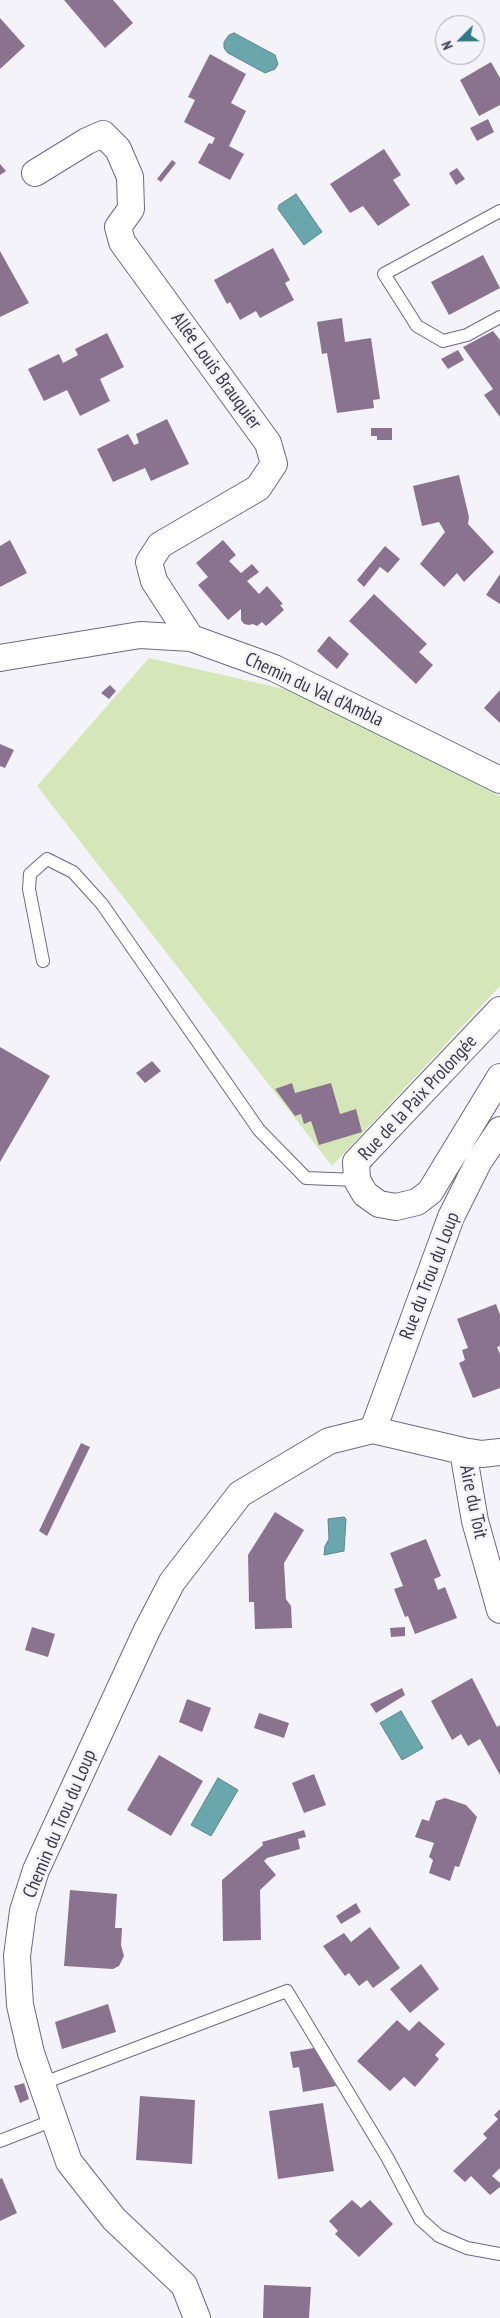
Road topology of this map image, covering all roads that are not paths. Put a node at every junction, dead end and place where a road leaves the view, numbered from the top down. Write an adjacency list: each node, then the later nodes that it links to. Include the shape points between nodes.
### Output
1 (34, 173): 4 (street, Allée Louis Brauquier, via 87,140 103,134 118,149 130,177 131,209 118,226 122,242 268,443 274,464 258,488 160,545 149,562 154,581)
2 (500, 211): 3 (lane, via 384,274 417,326 443,341 467,336)
3 (500, 318)
4 (191, 638): 5 (street, Chemin du Val d'Ambla, via 140,635); 6 (street, Chemin du Val d'Ambla, via 274,668)
5 (0, 658)
6 (500, 780)
7 (43, 961): 11 (lane, via 30,874 47,859 74,872 102,904 259,1130 306,1178)
8 (500, 1010): 11 (street, Rue de la Paix Prolongée, via 356,1162)
9 (500, 1077): 11 (street, Rue de la Paix Prolongée, via 430,1192 418,1202 396,1207 379,1204 366,1194)
10 (500, 1130): 12 (street, Rue du Trou du Loup, via 479,1161 451,1217)
11 (357, 1180)
12 (373, 1430): 13 (street); 16 (street, Chemin du Trou du Loup, via 329,1441 240,1494 172,1582 147,1630 36,1870 23,1911 17,1956 20,2005)
13 (462, 1451): 14 (street); 15 (street, Aire du Toit, via 475,1520)
14 (500, 1452)
15 (500, 1610)
16 (41, 2084): 17 (street, Chemin du Trou du Loup); 19 (lane, via 287,1991 387,2156 420,2219 439,2236 466,2248)
17 (54, 2120): 18 (lane); 20 (street, Chemin du Trou du Loup, via 69,2162 114,2219 184,2285)
18 (0, 2141)
19 (500, 2254)
20 (197, 2318)

